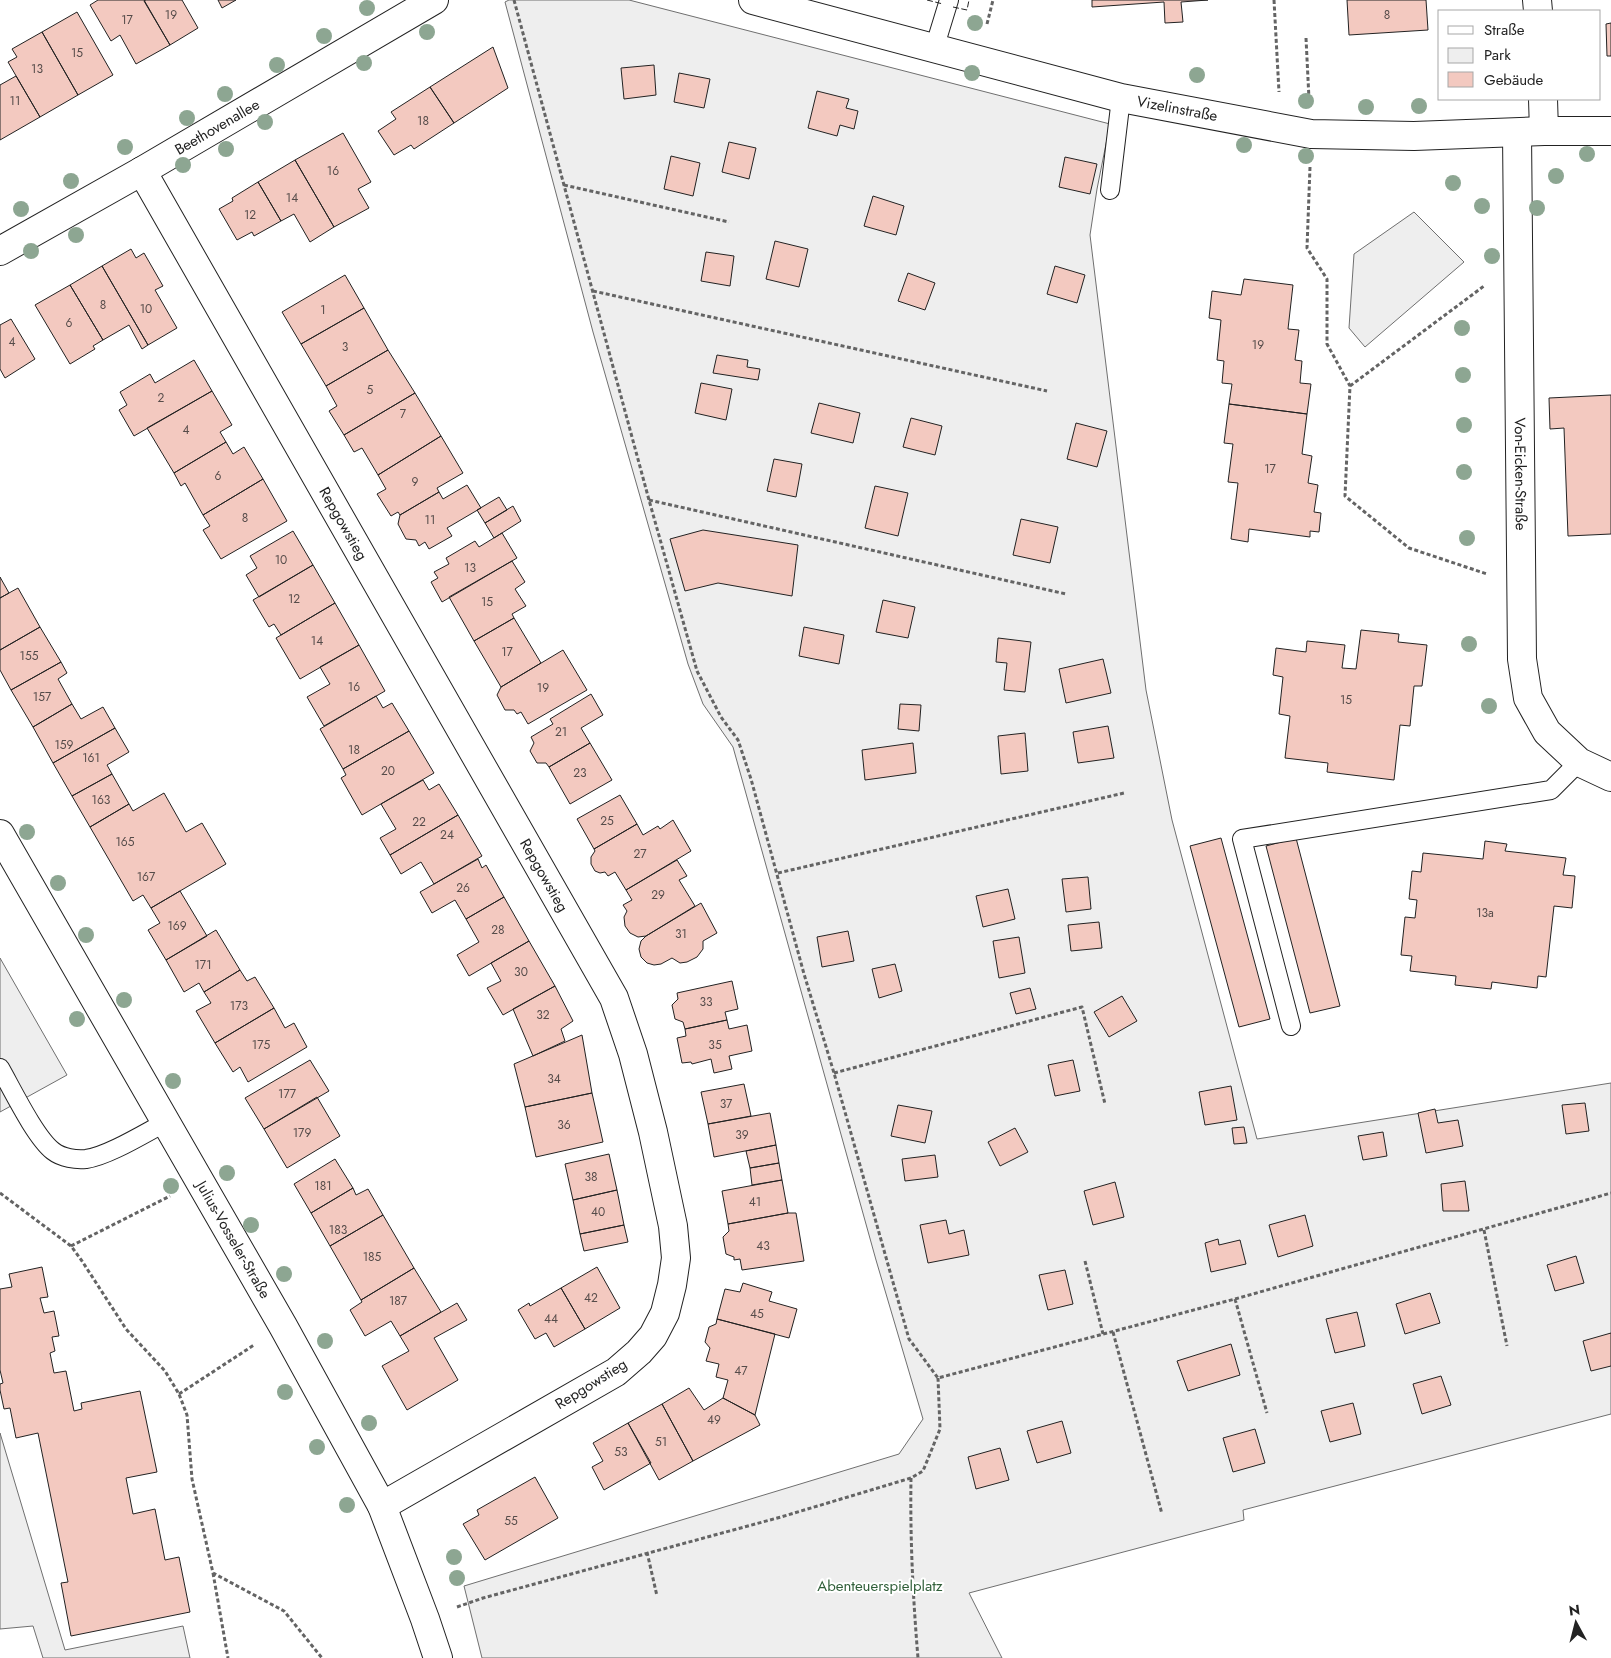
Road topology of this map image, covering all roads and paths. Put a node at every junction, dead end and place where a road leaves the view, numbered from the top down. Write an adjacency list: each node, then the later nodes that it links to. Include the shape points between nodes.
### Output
1 (434, 0): 18 (street, Beethovenallee)
2 (514, 0): 19 (path)
3 (753, 0): 9 (street, Vizelinstraße)
4 (949, 0): 9 (lane)
5 (993, 0): 7 (path)
6 (1274, 0): 13 (path)
7 (987, 24)
8 (1306, 38): 10 (path)
9 (934, 48): 11 (street, Vizelinstraße)
10 (1309, 92)
11 (1121, 98): 13 (street, Vizelinstraße); 20 (lane)
12 (1543, 100): 14 (street)
13 (1281, 128): 17 (street, Vizelinstraße)
14 (1544, 131): 15 (street, Vizelinstraße); 16 (street, Vizelinstraße)
15 (1611, 131)
16 (1517, 133): 17 (street, Vizelinstraße); 23 (street, Von-Eicken-Straße)
17 (1311, 134): 25 (path, via 1307,248 1327,279 1327,344)
18 (142, 171): 22 (street, Beethovenallee); 55 (street, Repgowstieg, via 614,998 638,1071 672,1226 676,1258 668,1304 653,1336 639,1352 616,1372)
19 (564, 185): 21 (path); 24 (path)
20 (1110, 190)
21 (729, 222)
22 (0, 251)
23 (1519, 260): 25 (path); 28 (street, Von-Eicken-Straße)
24 (593, 291): 26 (path); 27 (path)
25 (1350, 386): 28 (path, via 1345,496 1409,548)
26 (1047, 391)
27 (649, 500): 29 (path); 34 (path, via 697,671 721,717 738,740)
28 (1521, 586): 30 (street, Von-Eicken-Straße, via 1522,660 1528,698 1547,732)
29 (1066, 594)
30 (1579, 762): 31 (street, Von-Eicken-Straße); 35 (lane, via 1551,790 1242,839)
31 (1611, 777)
32 (1124, 793): 34 (path)
33 (0, 834): 39 (street, Julius-Vosseler-Straße)
34 (778, 873): 37 (path)
35 (1291, 1026)
36 (0, 1068): 39 (lane, via 42,1140 54,1152 68,1158 85,1159 102,1154)
37 (834, 1072): 38 (path, via 1082,1007); 51 (path, via 909,1339)
38 (1105, 1104)
39 (166, 1122): 47 (street, Julius-Vosseler-Straße)
40 (0, 1193): 44 (path)
41 (1611, 1193): 43 (path)
42 (146, 1209): 44 (path)
43 (1484, 1230): 46 (path); 50 (path)
44 (71, 1246): 52 (path, via 126,1329 165,1371)
45 (1085, 1261): 49 (path)
46 (1235, 1299): 48 (path); 53 (path)
47 (283, 1326): 52 (path); 55 (street, Julius-Vosseler-Straße)
48 (1113, 1332): 49 (path); 56 (path)
49 (1103, 1334): 51 (path)
50 (1507, 1346)
51 (938, 1378): 54 (path, via 940,1429 923,1471)
52 (179, 1394): 58 (path, via 187,1415 192,1479)
53 (1267, 1414)
54 (911, 1478): 57 (path, via 781,1517); 64 (path, via 911,1579)
55 (382, 1506): 60 (street, Julius-Vosseler-Straße)
56 (1162, 1514)
57 (646, 1552): 59 (path); 60 (path, via 483,1598)
58 (213, 1573): 61 (path); 62 (path, via 284,1611)
59 (656, 1596)
60 (425, 1619): 63 (street, Julius-Vosseler-Straße)
61 (228, 1658)
62 (322, 1658)
63 (438, 1658)
64 (918, 1658)

